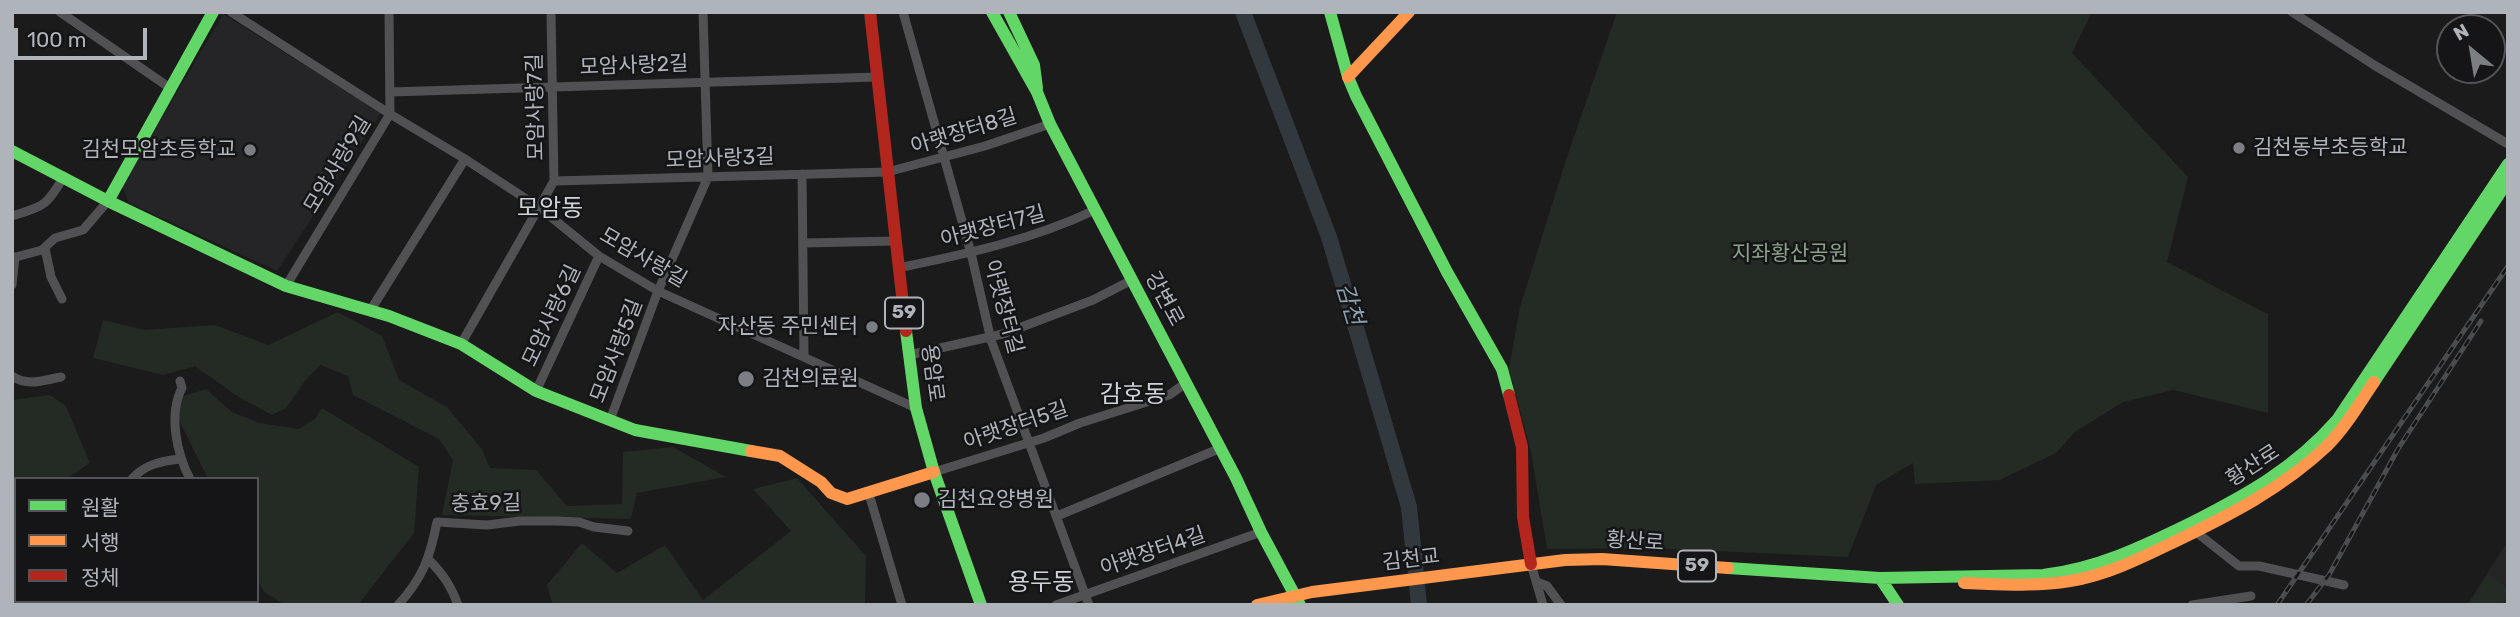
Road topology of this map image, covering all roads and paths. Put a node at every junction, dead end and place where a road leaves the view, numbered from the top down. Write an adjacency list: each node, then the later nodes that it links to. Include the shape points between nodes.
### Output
1 (60, 12): 18 (street)
2 (213, 12): 18 (street)
3 (231, 12): 21 (street, 모암사랑길)
4 (389, 12): 19 (street, 모암사랑9길)
5 (551, 12): 17 (street, 모암사랑7길)
6 (703, 12): 16 (street, 모암사랑5길)
7 (870, 12): 15 (street, 용암로 / 59)
8 (903, 12): 25 (street, 아랫장터길)
9 (992, 12): 20 (street, 강변로)
10 (1009, 12): 20 (street, via 1034,65)
11 (1330, 12): 14 (street)
12 (1409, 12): 14 (street)
13 (2292, 12): 23 (street)
14 (1348, 77): 74 (street, via 1401,186 1503,369 1522,447 1523,517)
15 (878, 78): 16 (street, 모암사랑2길); 28 (street, 용암로 / 59)
16 (704, 82): 17 (street, 모암사랑2길); 31 (street, 모암사랑5길)
17 (554, 86): 19 (street, 모암사랑2길); 32 (street, 모암사랑7길)
18 (170, 88): 34 (street)
19 (390, 92): 21 (street, 모암사랑9길)
20 (1037, 92): 22 (street, 강변로)
21 (390, 114): 26 (street, 모암사랑길); 47 (street, 모암사랑9길)
22 (1049, 124): 25 (street, 아랫장터8길); 36 (street, 강변로)
23 (2508, 144)
24 (12, 152): 30 (street)
25 (944, 158): 28 (street, 아랫장터8길); 41 (street, 아랫장터길)
26 (466, 159): 35 (street, 모암사랑길); 50 (street)
27 (2508, 164): 76 (street, 황산로, via 2337,420 2318,443 2268,482 2141,548 2069,572)
28 (887, 172): 29 (street, 모암사랑3길); 38 (street, 용암로 / 59)
29 (802, 174): 31 (street, 모암사랑3길); 39 (street)
30 (64, 176): 34 (street); 37 (street, via 50,200)
31 (708, 177): 32 (street, 모암사랑3길); 48 (street, 모암사랑5길)
32 (554, 181): 35 (street, 모암사랑7길)
33 (2508, 181): 72 (street, 황산로, via 2325,450 2249,505)
34 (108, 201): 40 (street, via 83,230 55,238); 47 (street)
35 (540, 208): 42 (street, 모암사랑길); 52 (street, 모암사랑7길)
36 (1095, 210): 41 (street, 아랫장터7길, via 1060,227); 45 (street, 강변로)
37 (12, 216)
38 (895, 241): 39 (street); 44 (street, 용암로 / 59)
39 (804, 243): 54 (street)
40 (46, 248): 43 (street); 49 (street, via 51,277)
41 (971, 253): 44 (street, 아랫장터7길); 51 (street, 아랫장터길)
42 (599, 256): 48 (street, 모암사랑길); 59 (street, 모암사랑6길)
43 (14, 258): 46 (street)
44 (898, 268): 53 (street, 용암로 / 59)
45 (1132, 280): 51 (street, via 1094,300); 58 (street, 강변로)
46 (12, 285)
47 (286, 286): 50 (street)
48 (658, 291): 54 (street, 모암사랑길); 61 (street, 모암사랑5길)
49 (62, 299)
50 (370, 311): 52 (street)
51 (990, 337): 53 (street); 62 (street, 아랫장터길)
52 (461, 344): 59 (street)
53 (909, 355): 60 (street, 용암로 / 59)
54 (804, 357): 60 (street, 모암사랑길)
55 (12, 376): 56 (street, via 29,383)
56 (61, 377)
57 (180, 381): 64 (street, via 176,428)
58 (1186, 383): 62 (street, 아랫장터5길, via 1169,395); 63 (street, 강변로)
59 (536, 391): 61 (street)
60 (916, 408): 65 (street, 용암로 / 59)
61 (610, 420): 68 (street, via 635,430 780,456 831,492 848,499)
62 (1030, 443): 65 (street, 아랫장터5길); 69 (street, 아랫장터길)
63 (1221, 448): 69 (street); 71 (street, 강변로)
64 (180, 459): 66 (street, via 145,467); 67 (street)
65 (934, 472): 68 (street); 85 (street, 용암로 / 59)
66 (134, 477)
67 (189, 477)
68 (869, 494): 84 (street)
69 (1057, 516): 79 (street, 아랫장터길)
70 (628, 531): 73 (street, 충효9길, via 579,522 437,522)
71 (1261, 532): 79 (street, 아랫장터4길); 81 (street, 강변로)
72 (2196, 532): 76 (street, 황산로, via 2146,556 2072,581 2017,584); 78 (street, via 2239,566 2259,566)
73 (429, 560): 82 (street, 충효9길); 83 (street, via 447,581)
74 (1531, 564): 75 (street, 황산로 / 59); 76 (street, 황산로 / 59, via 1602,559); 77 (street)
75 (1514, 566): 81 (street, 김천교 / 59, via 1311,592)
76 (1880, 579): 91 (street)
77 (1536, 582): 89 (street); 90 (street, via 1547,586)
78 (2344, 586)
79 (1084, 595): 86 (street, 아랫장터4길); 87 (street, 아랫장터길)
80 (2251, 596): 92 (street)
81 (1298, 600): 88 (street, 59)
82 (398, 605)
83 (458, 605)
84 (902, 605)
85 (981, 605)
86 (1056, 605)
87 (1089, 605)
88 (1257, 605)
89 (1543, 605)
90 (1562, 605)
91 (1898, 605)
92 (2192, 605)

